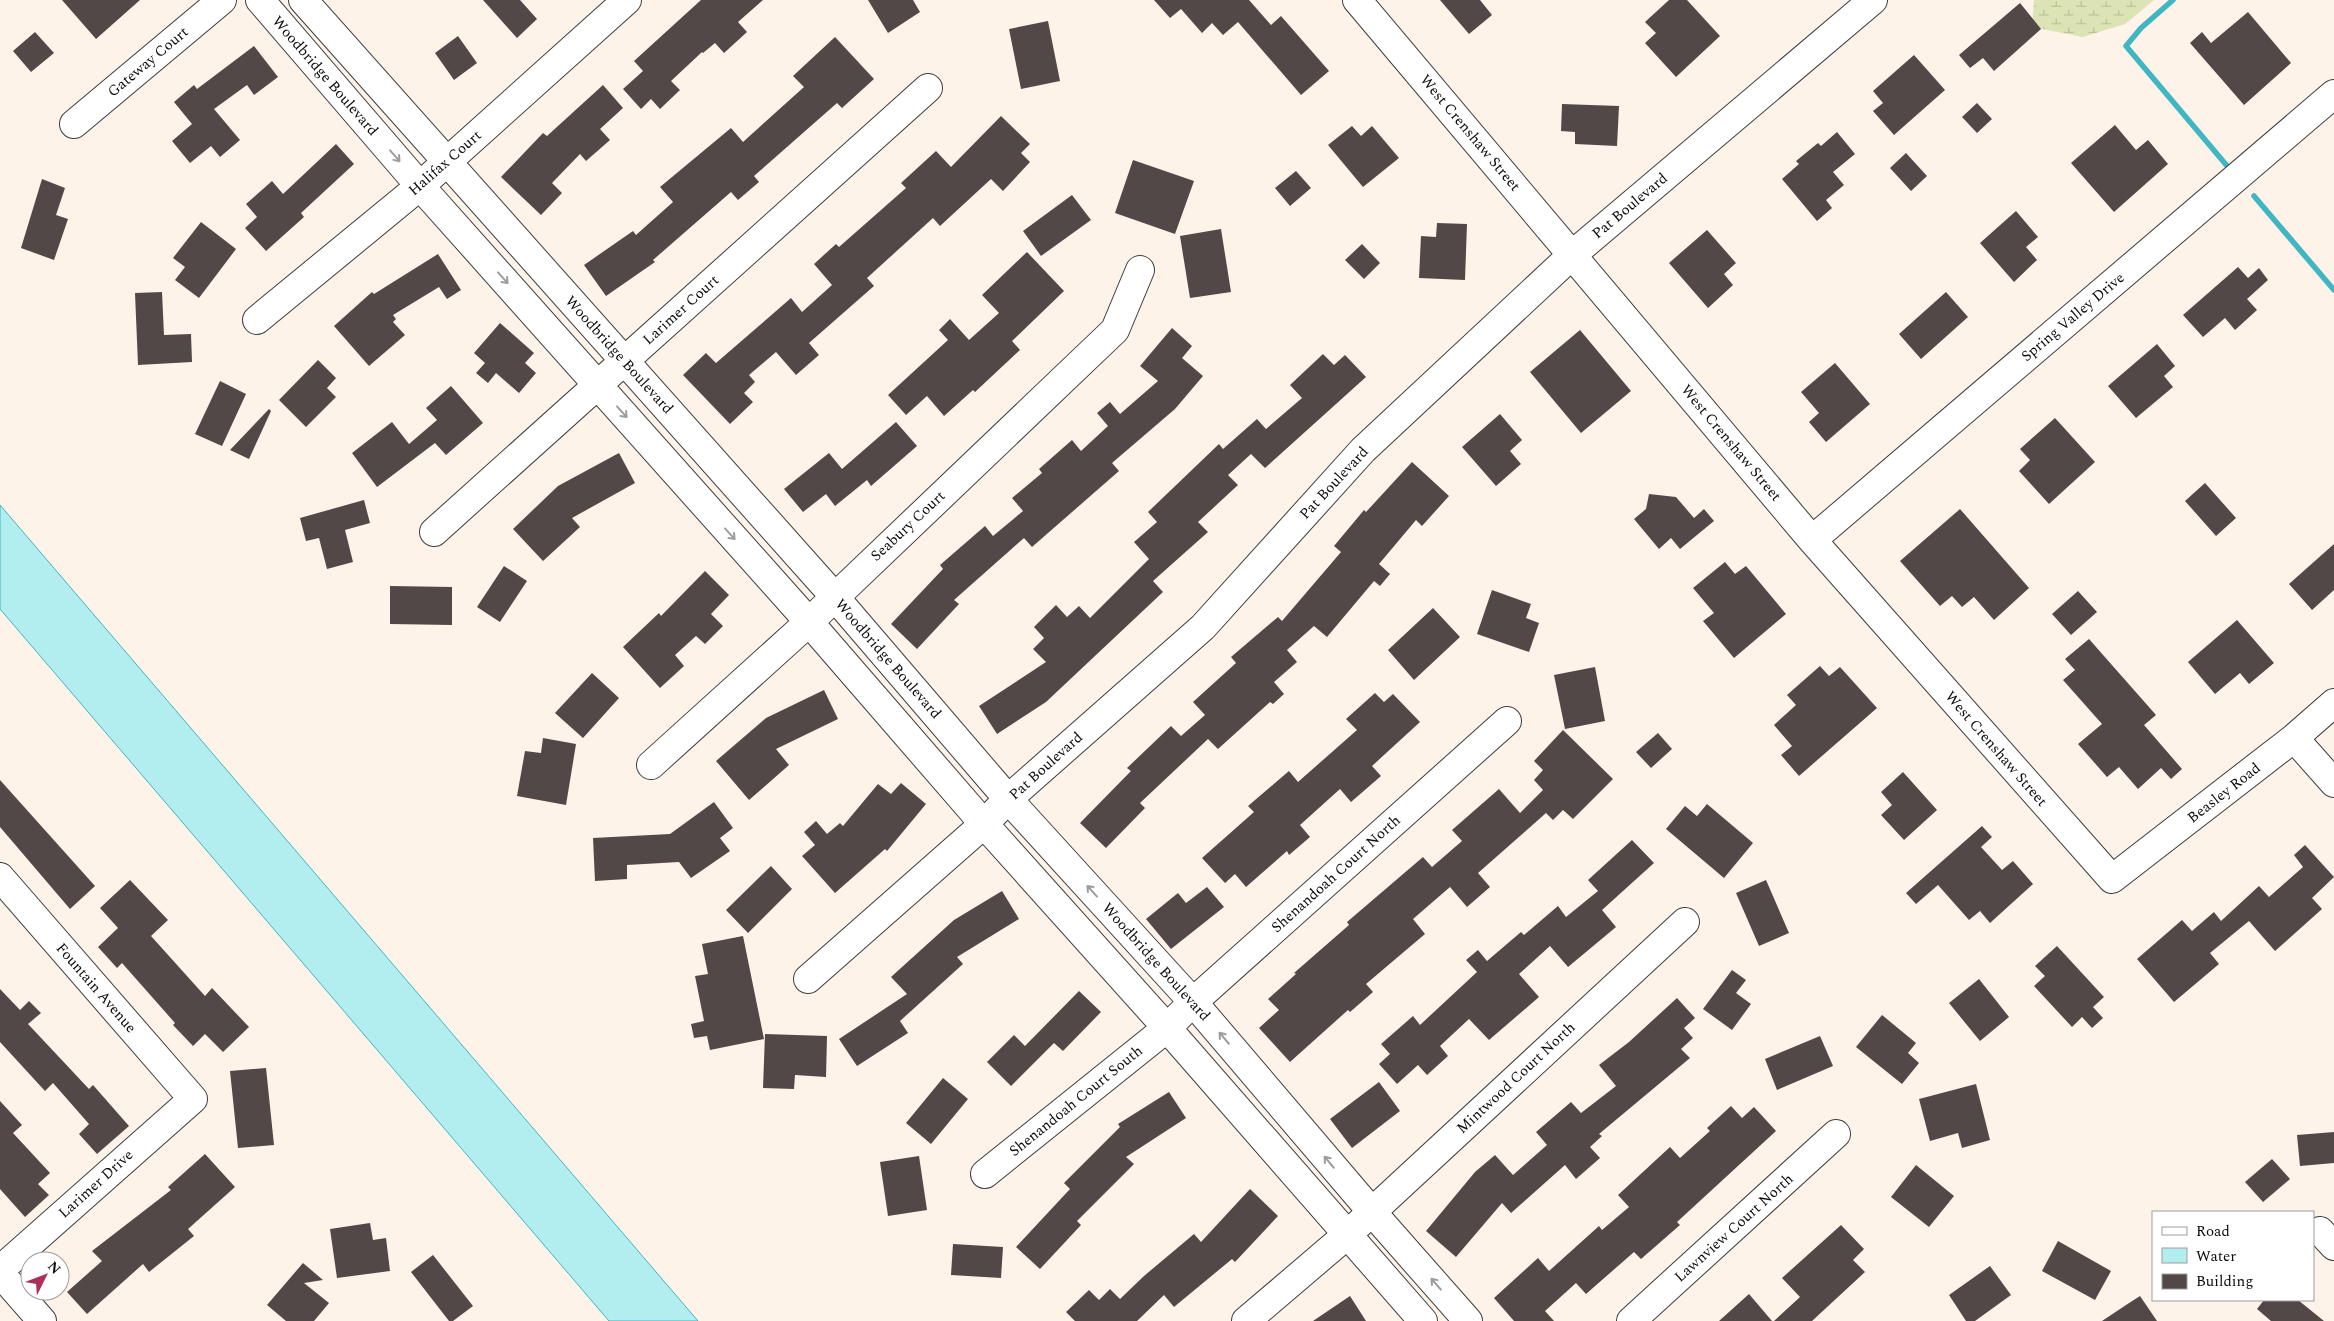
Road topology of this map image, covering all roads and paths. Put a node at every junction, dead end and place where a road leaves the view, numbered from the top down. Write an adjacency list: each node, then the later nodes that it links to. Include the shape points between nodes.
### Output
1 (222, 0): 9 (street, Gateway Court)
2 (260, 0): 11 (street, Woodbridge Boulevard, one-way to 11)
3 (303, 0): 10 (street, Woodbridge Boulevard)
4 (627, 0): 10 (street, Halifax Court)
5 (1357, 0): 12 (street, West Crenshaw Street)
6 (1873, 0): 12 (street, Pat Boulevard)
7 (928, 88): 15 (street, Larimer Court)
8 (2334, 94): 18 (street, Spring Valley Drive)
9 (74, 124)
10 (447, 162): 11 (street, Halifax Court); 15 (street, Woodbridge Boulevard)
11 (420, 186): 14 (street, Halifax Court); 16 (street, Woodbridge Boulevard, one-way to 16)
12 (1572, 255): 18 (street, West Crenshaw Street); 26 (street, Pat Boulevard, via 1363,450 1203,626)
13 (1140, 270): 19 (street, Seabury Court, via 1115,330)
14 (257, 320)
15 (624, 361): 16 (street, Larimer Court); 19 (street, Woodbridge Boulevard)
16 (598, 385): 17 (street, Larimer Court); 20 (street, Woodbridge Boulevard, one-way to 20)
17 (434, 532)
18 (1812, 540): 29 (street, West Crenshaw Street)
19 (834, 596): 20 (street, Seabury Court); 26 (street, Woodbridge Boulevard)
20 (809, 622): 24 (street, Seabury Court); 27 (street, Woodbridge Boulevard)
21 (2334, 703): 23 (street, Beasley Road)
22 (1507, 721): 32 (street, Shenandoah Court North)
23 (2294, 738): 25 (street); 29 (street, Beasley Road)
24 (651, 765)
25 (2334, 783)
26 (1008, 799): 27 (street, Pat Boulevard); 32 (street, Woodbridge Boulevard, one-way to 26)
27 (984, 824): 31 (street, Pat Boulevard); 33 (street, Woodbridge Boulevard)
28 (0, 877): 34 (street, Fountain Avenue)
29 (2112, 879)
30 (1685, 922): 37 (street, Mintwood Court North)
31 (808, 979)
32 (1193, 1002): 33 (street, Shenandoah Court North); 37 (street, Woodbridge Boulevard, one-way to 32)
33 (1167, 1028): 36 (street, Shenandoah Court South); 38 (street, Woodbridge Boulevard)
34 (193, 1099): 39 (street, Larimer Drive)
35 (1836, 1134): 44 (street, Lawnview Court North)
36 (985, 1174)
37 (1372, 1212): 38 (street, Mintwood Court North); 43 (street, Woodbridge Boulevard, one-way to 37)
38 (1348, 1234): 41 (street, Mintwood Court North); 42 (street, Woodbridge Boulevard)
39 (0, 1272): 40 (street)
40 (42, 1321)
41 (1246, 1321)
42 (1423, 1321)
43 (1468, 1321)
44 (1631, 1321)

